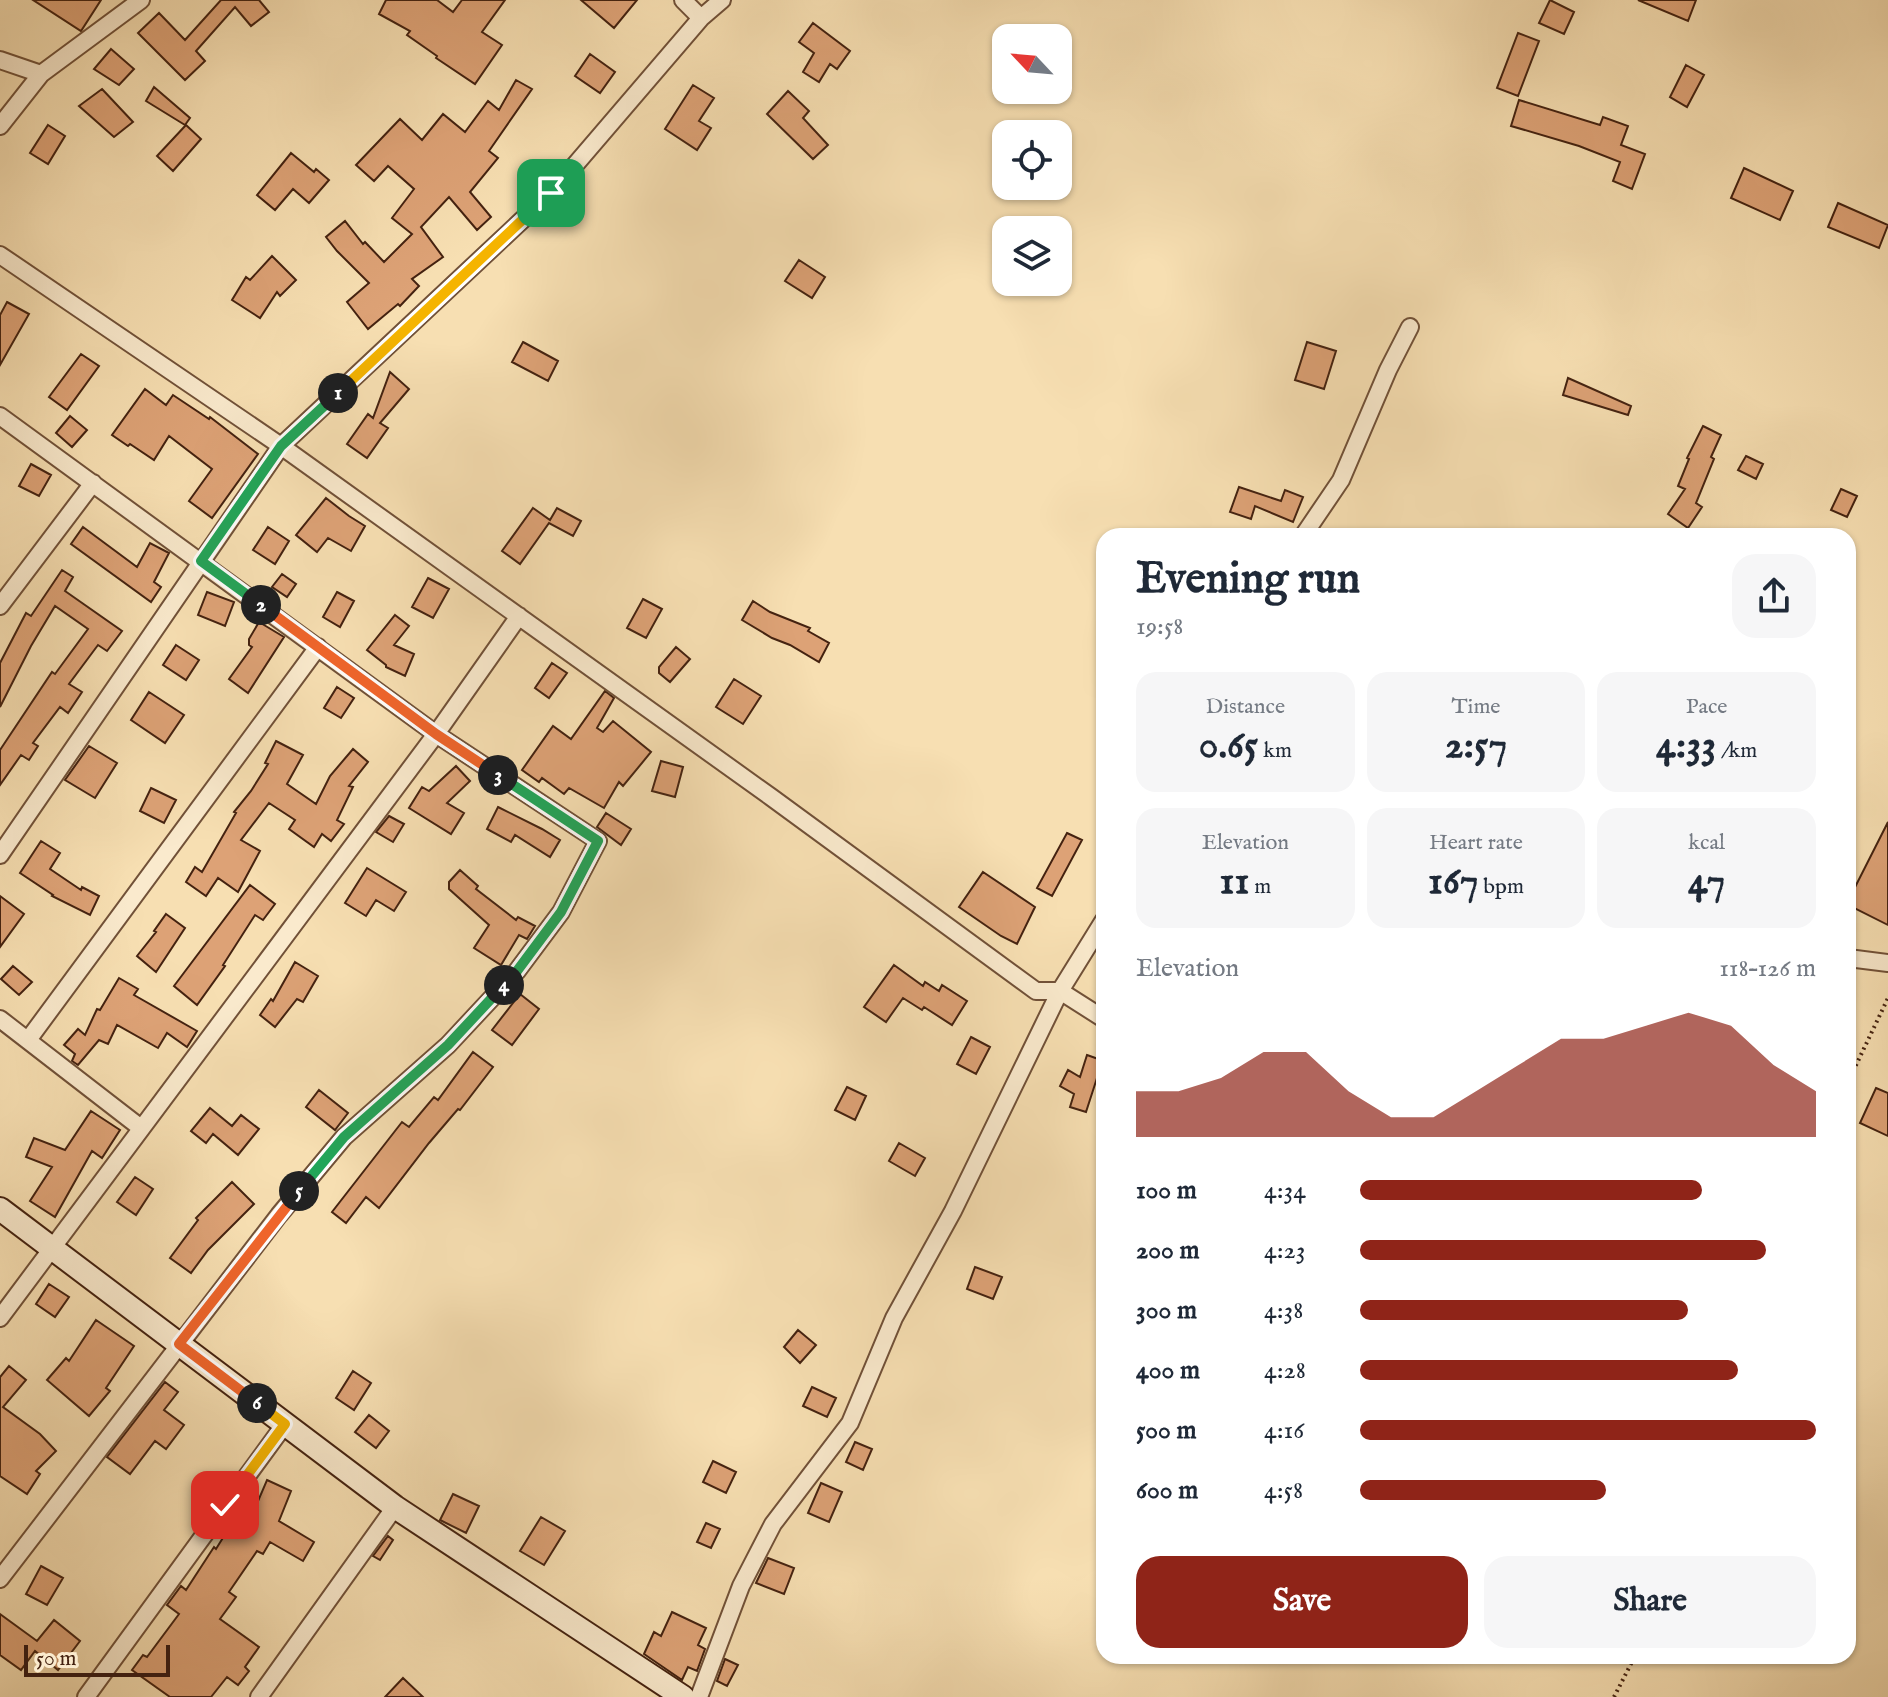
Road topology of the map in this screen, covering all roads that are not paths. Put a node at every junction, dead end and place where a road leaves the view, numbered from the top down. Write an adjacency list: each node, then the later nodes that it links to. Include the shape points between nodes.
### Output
1 (141, 0): 6 (street)
2 (683, 0): 4 (street)
3 (722, 0): 4 (street)
4 (701, 18): 11 (street, via 551,193)
5 (0, 60): 6 (street)
6 (41, 74): 7 (street)
7 (0, 126)
8 (0, 255): 11 (street)
9 (1410, 327): 13 (street, via 1341,480)
10 (0, 416): 12 (street)
11 (281, 446): 14 (street); 16 (street)
12 (93, 483): 14 (street); 15 (street)
13 (1308, 528)
14 (201, 561): 17 (street); 19 (street)
15 (0, 606)
16 (519, 616): 18 (street); 23 (street, via 1036,991)
17 (318, 647): 18 (street); 26 (street)
18 (436, 734): 27 (street); 31 (street, via 598,841 561,912 517,971 448,1045 344,1137)
19 (0, 855)
20 (1096, 933): 23 (street)
21 (1856, 959): 22 (street)
22 (1888, 963)
23 (1060, 991): 24 (street); 38 (street, via 953,1211 894,1318 850,1423 773,1524 741,1586)
24 (1096, 1014)
25 (0, 1019): 26 (street)
26 (28, 1040): 27 (street)
27 (141, 1128): 29 (street)
28 (0, 1209): 29 (street)
29 (51, 1248): 30 (street); 31 (street)
30 (0, 1318)
31 (179, 1344): 32 (street); 34 (street)
32 (285, 1424): 33 (street); 35 (street)
33 (395, 1507): 36 (street); 37 (street)
34 (0, 1579)
35 (86, 1697)
36 (259, 1697)
37 (683, 1697)
38 (699, 1697)

